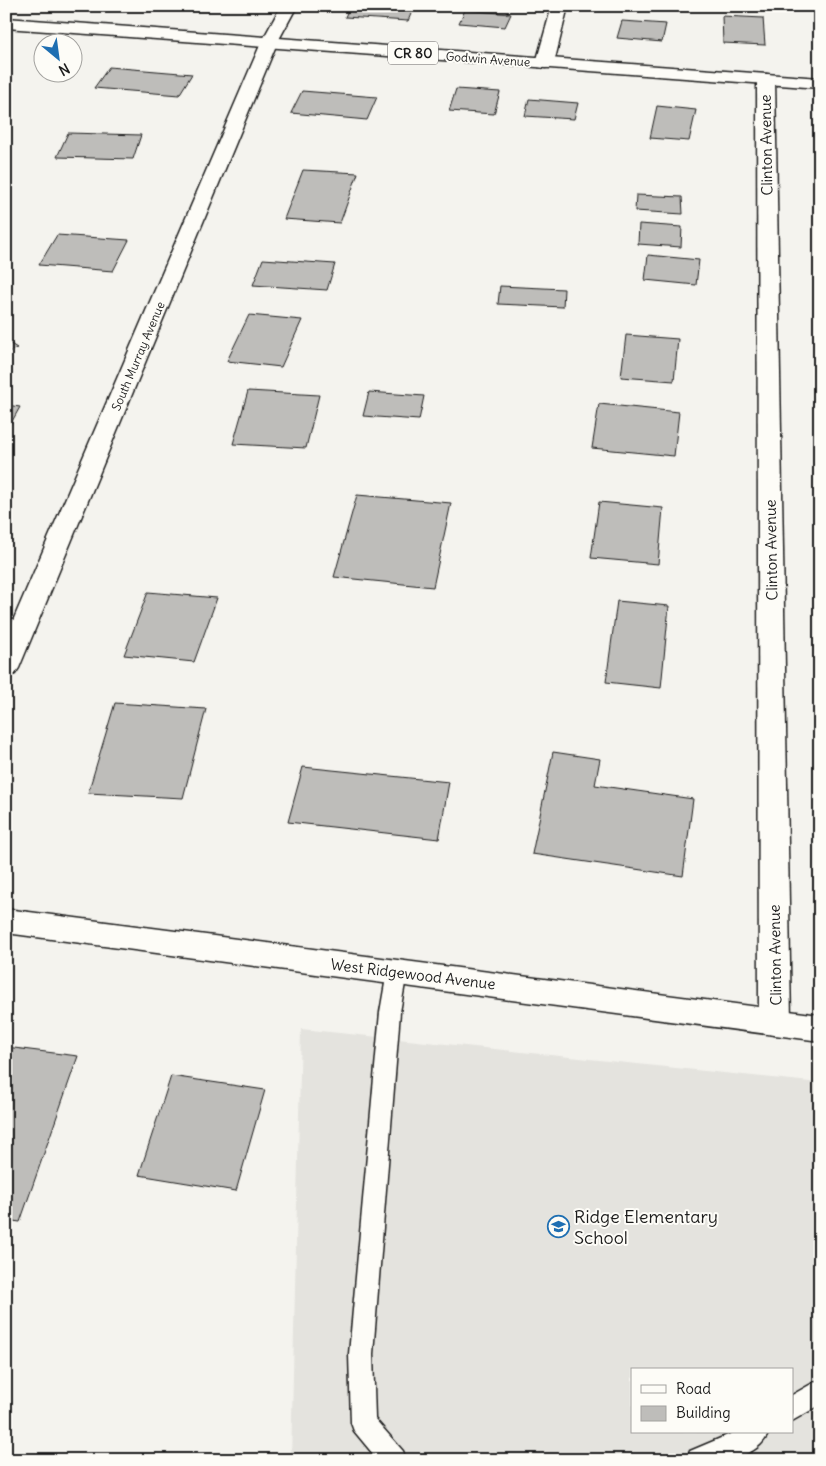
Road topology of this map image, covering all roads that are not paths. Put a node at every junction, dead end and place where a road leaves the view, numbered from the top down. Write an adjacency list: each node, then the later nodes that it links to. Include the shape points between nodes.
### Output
1 (289, 6): 4 (street, South Murray Avenue)
2 (560, 6): 5 (street)
3 (6, 23): 4 (street, Godwin Avenue / CR 80)
4 (270, 43): 5 (street, Godwin Avenue / CR 80); 8 (street, South Murray Avenue)
5 (545, 63): 6 (street, Godwin Avenue / CR 80)
6 (766, 79): 7 (street, Godwin Avenue / CR 80); 11 (street, Clinton Avenue)
7 (820, 83)
8 (6, 668)
9 (6, 921): 10 (street, West Ridgewood Avenue)
10 (397, 972): 11 (street, West Ridgewood Avenue); 16 (lane, via 390,1012 361,1354 363,1423)
11 (775, 1022): 12 (street, West Ridgewood Avenue)
12 (820, 1028)
13 (820, 1391): 14 (lane)
14 (794, 1408)
15 (754, 1434): 17 (lane, via 739,1444)
16 (394, 1460)
17 (699, 1460)

